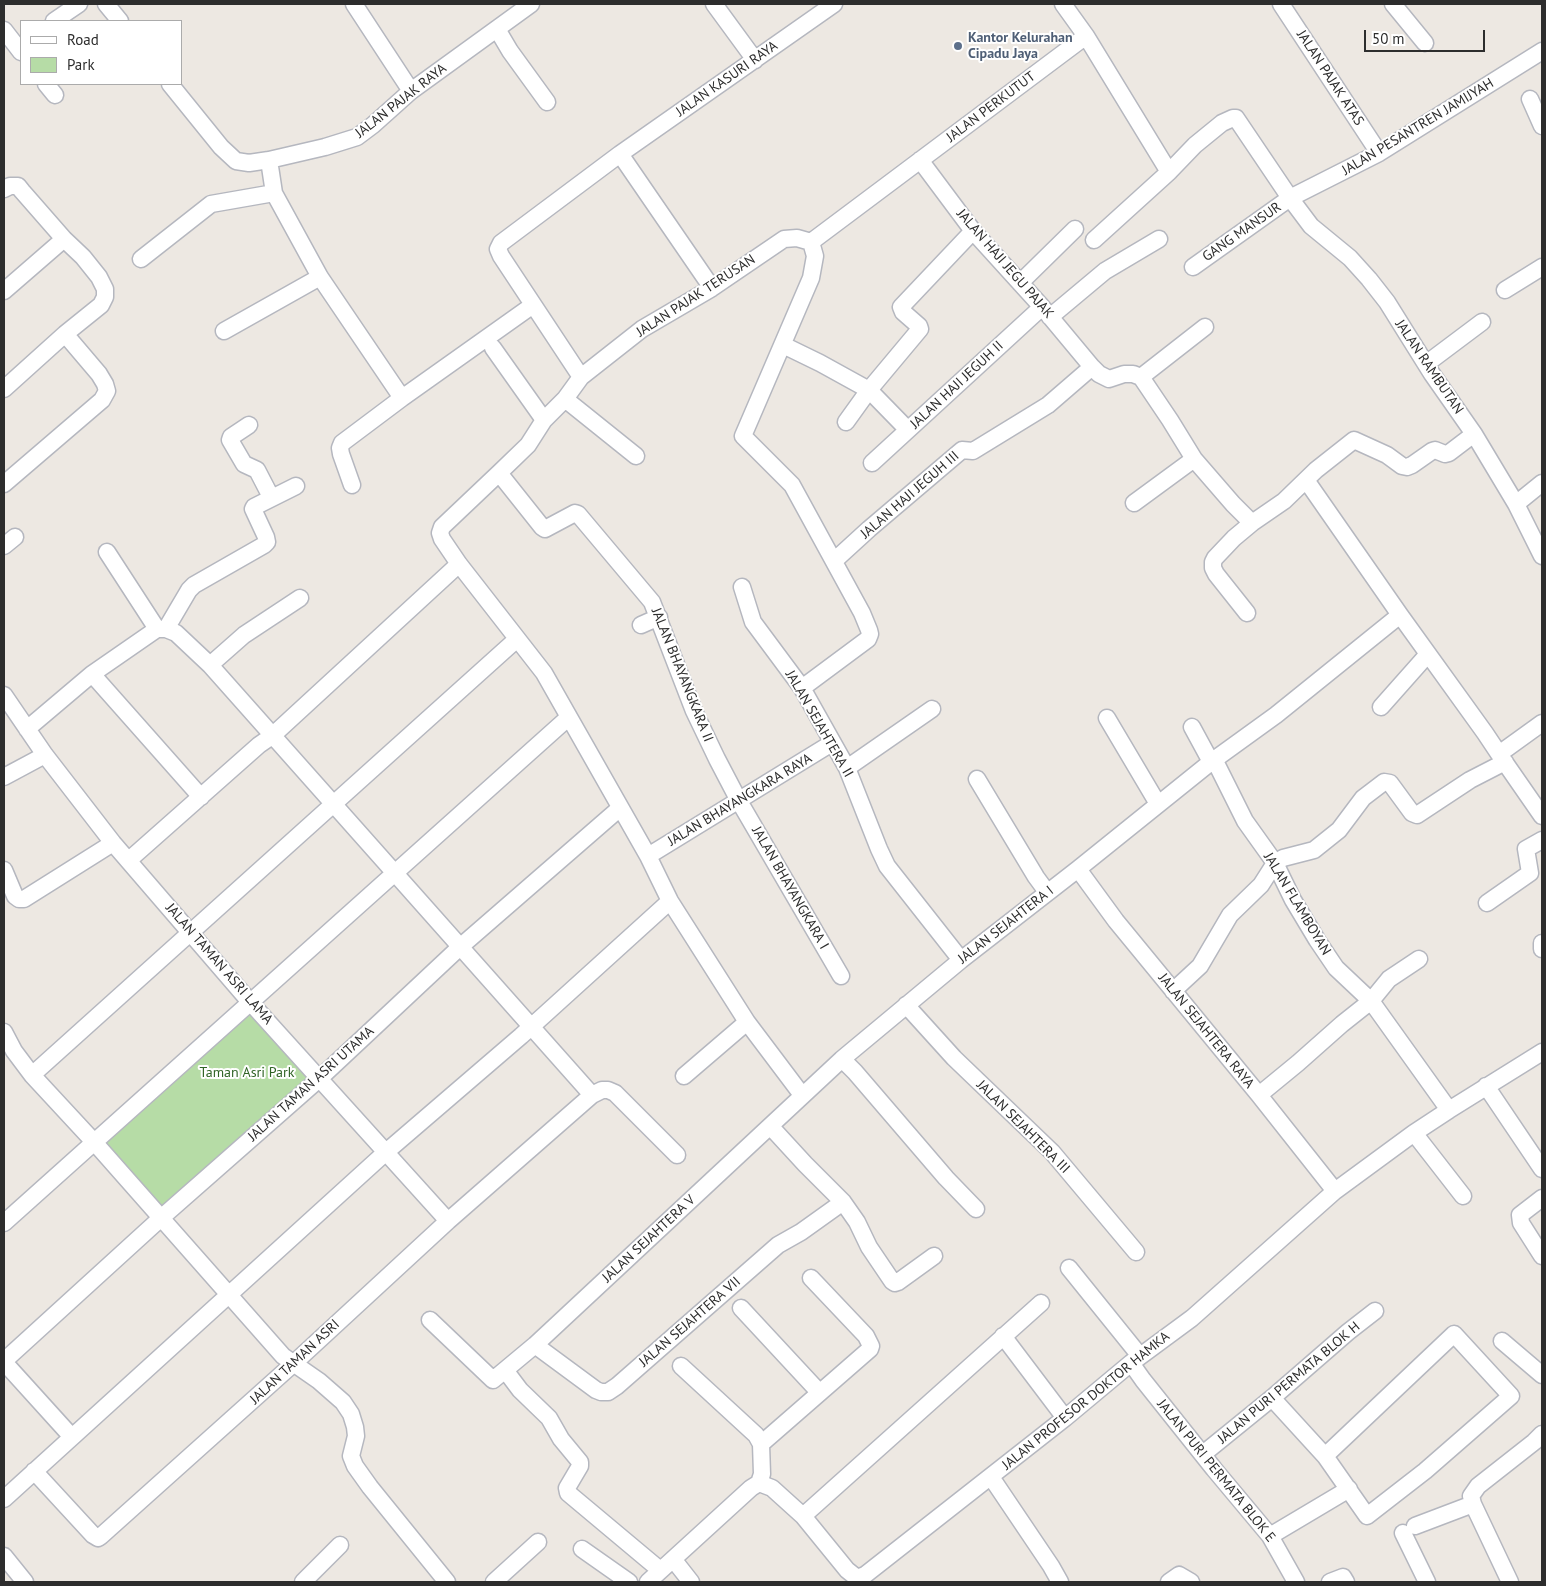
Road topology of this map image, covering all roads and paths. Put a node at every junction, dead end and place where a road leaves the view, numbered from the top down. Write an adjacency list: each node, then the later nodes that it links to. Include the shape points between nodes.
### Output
1 (79, 4): 10 (street)
2 (106, 4): 11 (street)
3 (354, 4): 20 (street)
4 (531, 4): 12 (street, JALAN PAJAK RAYA)
5 (714, 4): 18 (street)
6 (834, 4): 18 (street, JALAN KASURI RAYA)
7 (1063, 4): 14 (street)
8 (1281, 4): 24 (street, JALAN PAJAK ATAS)
9 (1393, 4): 15 (street)
10 (55, 20)
11 (119, 20)
12 (497, 29): 20 (street, JALAN PAJAK RAYA); 22 (street)
13 (4, 30): 16 (street)
14 (1086, 36): 27 (street, JALAN PERKUTUT); 28 (street)
15 (1425, 43)
16 (20, 48)
17 (1542, 51): 24 (street, JALAN PESANTREN JAMIJYAH)
18 (755, 60): 25 (street, JALAN KASURI RAYA)
19 (171, 85): 26 (street, JALAN PAJAK RAYA, via 236,161)
20 (411, 91): 26 (street, JALAN PAJAK RAYA, via 357,137)
21 (1530, 99): 23 (street)
22 (547, 102)
23 (1542, 126)
24 (1379, 153): 31 (street, JALAN PESANTREN JAMIJYAH)
25 (620, 154): 43 (street); 46 (street, JALAN KASURI RAYA, via 501,243 498,249 501,256)
26 (269, 160): 30 (street)
27 (920, 160): 33 (street, JALAN HAJI JEGU PAJAK); 37 (street)
28 (1169, 172): 31 (street, JALAN RAMBUTAN, via 1222,123 1236,118); 36 (street)
29 (4, 189): 34 (street, via 18,186)
30 (276, 196): 38 (street, via 211,204); 41 (street)
31 (1290, 198): 39 (street, GANG MANSUR); 54 (street, JALAN RAMBUTAN, via 1311,226 1369,278)
32 (1074, 230): 42 (street)
33 (973, 231): 42 (street, JALAN HAJI JEGU PAJAK); 59 (street, via 901,307 920,329)
34 (64, 239): 44 (street); 51 (street, via 83,257 106,289 101,305)
35 (1159, 239): 47 (street)
36 (1094, 240)
37 (811, 242): 43 (street, JALAN PAJAK TERUSAN, via 784,239); 52 (street, via 815,256 811,278)
38 (141, 259)
39 (1193, 267)
40 (1542, 267): 45 (street)
41 (320, 277): 50 (street); 60 (street)
42 (1020, 282): 47 (street, JALAN HAJI JEGU PAJAK)
43 (712, 288): 56 (street, JALAN PAJAK TERUSAN, via 642,329)
44 (4, 290)
45 (1505, 290)
46 (533, 305): 56 (street); 60 (street)
47 (1046, 312): 55 (street, JALAN HAJI JEGU PAJAK); 65 (street, JALAN HAJI JEGUH II)
48 (1482, 322): 54 (street)
49 (1205, 327): 57 (street)
50 (224, 330)
51 (65, 334): 58 (street); 73 (street, via 99,374 107,392 102,400)
52 (783, 345): 59 (street); 82 (street, via 744,436 792,484)
53 (493, 348): 62 (street)
54 (1426, 364): 66 (street, JALAN RAMBUTAN)
55 (1092, 367): 57 (street, via 1109,378 1124,374); 82 (street, JALAN HAJI JEGUH III, via 1048,405 973,451 962,450)
56 (581, 376): 61 (street, JALAN PAJAK TERUSAN)
57 (1141, 377): 68 (street)
58 (4, 389)
59 (869, 390): 63 (street); 65 (street)
60 (402, 398): 74 (street, via 342,443 341,454)
61 (565, 399): 62 (street, JALAN PAJAK TERUSAN); 67 (street)
62 (544, 420): 70 (street, JALAN PAJAK TERUSAN, via 528,445)
63 (846, 422)
64 (249, 424): 76 (street, via 230,440 244,464 257,470)
65 (908, 430): 69 (street, JALAN HAJI JEGUH II)
66 (1474, 434): 71 (street, via 1449,453 1435,450 1407,467 1354,440); 78 (street, JALAN RAMBUTAN)
67 (636, 456)
68 (1194, 459): 77 (street); 79 (street)
69 (872, 464)
70 (499, 473): 83 (street, JALAN PAJAK TERUSAN, via 442,527 442,539); 88 (street, JALAN BHAYANGKARA II, via 545,529 574,513 578,514 652,602)
71 (1306, 480): 79 (street, via 1284,501); 87 (street)
72 (1542, 482): 78 (street)
73 (4, 484)
74 (352, 485)
75 (296, 486): 76 (street)
76 (271, 497): 90 (street, via 253,509 267,542 194,585)
77 (1134, 503)
78 (1516, 504): 80 (street, JALAN RAMBUTAN)
79 (1252, 523): 86 (street, via 1215,558 1213,568)
80 (1541, 551)
81 (107, 552): 90 (street)
82 (834, 561): 95 (street, via 870,634 868,639)
83 (459, 564): 91 (street, JALAN PAJAK TERUSAN); 104 (street)
84 (742, 587): 95 (street, JALAN SEJAHTERA II, via 753,622)
85 (300, 598): 93 (street, via 244,635)
86 (1247, 613)
87 (1400, 615): 92 (street); 108 (street, JALAN SEJAHTERA I, via 1276,715)
88 (659, 617): 89 (street); 113 (street, JALAN BHAYANGKARA II, via 694,712)
89 (641, 625)
90 (162, 629): 93 (street, via 176,633); 94 (street)
91 (517, 639): 99 (street, JALAN PAJAK TERUSAN, via 544,673); 114 (street)
92 (1428, 654): 97 (street); 107 (street)
93 (210, 665): 104 (street)
94 (92, 674): 103 (street); 112 (street)
95 (802, 688): 105 (street, JALAN SEJAHTERA II)
96 (4, 695): 103 (street, JALAN TAMAN ASRI LAMA)
97 (1381, 707)
98 (932, 709): 109 (street)
99 (569, 717): 116 (street, JALAN PAJAK TERUSAN); 125 (street)
100 (1107, 718): 115 (street)
101 (1542, 723): 107 (street)
102 (1192, 727): 108 (street, JALAN FLAMBOYAN)
103 (27, 729): 106 (street, JALAN TAMAN ASRI LAMA)
104 (272, 736): 112 (street); 114 (street)
105 (832, 744): 109 (street, JALAN SEJAHTERA II); 113 (street, JALAN BHAYANGKARA RAYA)
106 (45, 755): 110 (street); 119 (street, JALAN TAMAN ASRI LAMA)
107 (1502, 758): 117 (street); 122 (street, via 1418,815 1412,813 1390,783 1384,782 1363,798 1340,830 1314,850)
108 (1213, 761): 115 (street, JALAN SEJAHTERA I); 122 (street, JALAN FLAMBOYAN, via 1245,821)
109 (847, 768): 134 (street, JALAN SEJAHTERA II, via 887,866)
110 (4, 777)
111 (977, 779): 126 (street)
112 (201, 797): 121 (street)
113 (739, 801): 120 (street, JALAN BHAYANGKARA RAYA); 135 (street, JALAN BHAYANGKARA I)
114 (334, 804): 125 (street); 129 (street)
115 (1158, 804): 123 (street, JALAN SEJAHTERA I)
116 (620, 808): 120 (street, JALAN PAJAK TERUSAN); 131 (street, JALAN TAMAN ASRI UTAMA)
117 (1542, 816)
118 (1542, 840): 128 (street, via 1526,849 1530,873)
119 (114, 842): 121 (street, JALAN TAMAN ASRI LAMA); 124 (street, via 24,899 15,896)
120 (648, 856): 127 (street, JALAN PAJAK TERUSAN)
121 (129, 860): 129 (street, JALAN TAMAN ASRI LAMA)
122 (1275, 863): 136 (street, via 1261,885 1230,915 1200,966); 137 (street, JALAN FLAMBOYAN, via 1293,900 1336,968)
123 (1078, 869): 126 (street, JALAN SEJAHTERA I); 136 (street, JALAN SEJAHTERA RAYA)
124 (4, 870)
125 (394, 872): 131 (street); 138 (street)
126 (1047, 892): 134 (street, JALAN SEJAHTERA I)
127 (670, 901): 140 (street, JALAN PAJAK TERUSAN); 141 (street)
128 (1488, 903)
129 (191, 931): 138 (street, JALAN TAMAN ASRI LAMA); 145 (street)
130 (1542, 943): 132 (street)
131 (460, 947): 141 (street); 147 (street, JALAN TAMAN ASRI UTAMA)
132 (1542, 949)
133 (1419, 959): 137 (street, via 1389,980)
134 (961, 960): 139 (street, JALAN SEJAHTERA I)
135 (841, 976)
136 (1173, 992): 150 (street, JALAN SEJAHTERA RAYA)
137 (1371, 1001): 150 (street); 152 (street, JALAN FLAMBOYAN)
138 (250, 1002): 147 (street, JALAN TAMAN ASRI LAMA); 155 (street)
139 (906, 1005): 144 (street, JALAN SEJAHTERA I); 167 (street, JALAN SEJAHTERA III, via 954,1058 1052,1152)
140 (747, 1022): 146 (street); 149 (street, JALAN PAJAK TERUSAN)
141 (530, 1026): 151 (street); 156 (street)
142 (4, 1032): 145 (street)
143 (1542, 1052): 148 (street, JALAN PROFESOR DOKTOR HAMKA)
144 (842, 1059): 149 (street, JALAN SEJAHTERA I); 163 (street)
145 (32, 1075): 155 (street)
146 (684, 1076)
147 (319, 1079): 156 (street, JALAN TAMAN ASRI LAMA); 164 (street, JALAN TAMAN ASRI UTAMA)
148 (1486, 1086): 152 (street, JALAN PROFESOR DOKTOR HAMKA); 158 (street)
149 (802, 1095): 153 (street, JALAN SEJAHTERA V)
150 (1259, 1095): 159 (street, JALAN SEJAHTERA RAYA)
151 (592, 1096): 157 (street, via 602,1090 615,1093); 165 (street, JALAN TAMAN ASRI)
152 (1449, 1110): 154 (street, JALAN PROFESOR DOKTOR HAMKA)
153 (771, 1127): 162 (street); 179 (street, JALAN SEJAHTERA V)
154 (1414, 1133): 159 (street, JALAN PROFESOR DOKTOR HAMKA); 160 (street)
155 (95, 1143): 164 (street); 166 (street)
156 (386, 1152): 165 (street, JALAN TAMAN ASRI LAMA); 172 (street)
157 (677, 1155)
158 (1542, 1169)
159 (1335, 1191): 180 (street, JALAN PROFESOR DOKTOR HAMKA, via 1192,1318)
160 (1463, 1196)
161 (1542, 1198): 169 (street, via 1520,1215)
162 (843, 1202): 168 (street, via 895,1283); 179 (street, JALAN SEJAHTERA VII, via 778,1245 608,1392 596,1390)
163 (976, 1209)
164 (161, 1218): 172 (street); 181 (street, JALAN TAMAN ASRI UTAMA)
165 (448, 1221): 182 (street, JALAN TAMAN ASRI)
166 (4, 1223)
167 (1136, 1252)
168 (934, 1256)
169 (1542, 1256)
170 (1069, 1268): 180 (street, JALAN PURI PERMATA BLOK E)
171 (811, 1278): 186 (street, via 866,1336 871,1346)
172 (228, 1295): 182 (street); 190 (street)
173 (1041, 1303): 177 (street)
174 (741, 1308): 186 (street)
175 (1375, 1311): 187 (street, JALAN PURI PERMATA BLOK H)
176 (430, 1320): 184 (street)
177 (1004, 1336): 188 (street); 200 (street)
178 (1502, 1341): 185 (street)
179 (535, 1345): 184 (street, JALAN SEJAHTERA V)
180 (1135, 1360): 188 (street, JALAN PROFESOR DOKTOR HAMKA); 192 (street, JALAN PURI PERMATA BLOK E, via 1143,1380)
181 (4, 1361): 190 (street)
182 (293, 1364): 194 (street, JALAN TAMAN ASRI, via 98,1538); 211 (street, via 343,1402 355,1427 351,1456 355,1466)
183 (681, 1366): 191 (street, via 756,1435)
184 (499, 1375): 207 (street, via 549,1418 580,1462 567,1488 568,1493)
185 (1542, 1375)
186 (819, 1392): 191 (street)
187 (1272, 1398): 192 (street, JALAN PURI PERMATA BLOK H); 193 (street)
188 (1065, 1418): 195 (street, JALAN PROFESOR DOKTOR HAMKA)
189 (1542, 1434): 199 (street, via 1478,1486 1471,1496)
190 (72, 1436): 194 (street)
191 (761, 1444): 196 (street, via 762,1474)
192 (1202, 1454): 201 (street, JALAN PURI PERMATA BLOK E)
193 (1326, 1456): 197 (street); 197 (street, via 1454,1334 1511,1396 1425,1471 1367,1516)
194 (34, 1471): 198 (street)
195 (991, 1477): 208 (street, JALAN PROFESOR DOKTOR HAMKA); 216 (street)
196 (759, 1483): 200 (street, JALAN PROFESOR DOKTOR HAMKA, via 772,1488); 206 (street)
197 (1349, 1489): 201 (street)
198 (4, 1499)
199 (1473, 1504): 220 (street, via 1409,1530); 221 (street)
200 (803, 1516): 208 (street, JALAN PROFESOR DOKTOR HAMKA)
201 (1270, 1536): 219 (street, JALAN PURI PERMATA BLOK E)
202 (538, 1542): 212 (street)
203 (340, 1545): 210 (street)
204 (582, 1549): 213 (street)
205 (4, 1556): 209 (street)
206 (673, 1559): 207 (street); 215 (street)
207 (660, 1570): 214 (street)
208 (858, 1580)
209 (24, 1582)
210 (304, 1582)
211 (447, 1582)
212 (494, 1582)
213 (629, 1582)
214 (648, 1582)
215 (691, 1582)
216 (1060, 1582)
217 (1169, 1582): 218 (street, via 1179,1575)
218 (1191, 1582)
219 (1296, 1582)
220 (1427, 1582)
221 (1510, 1582)

